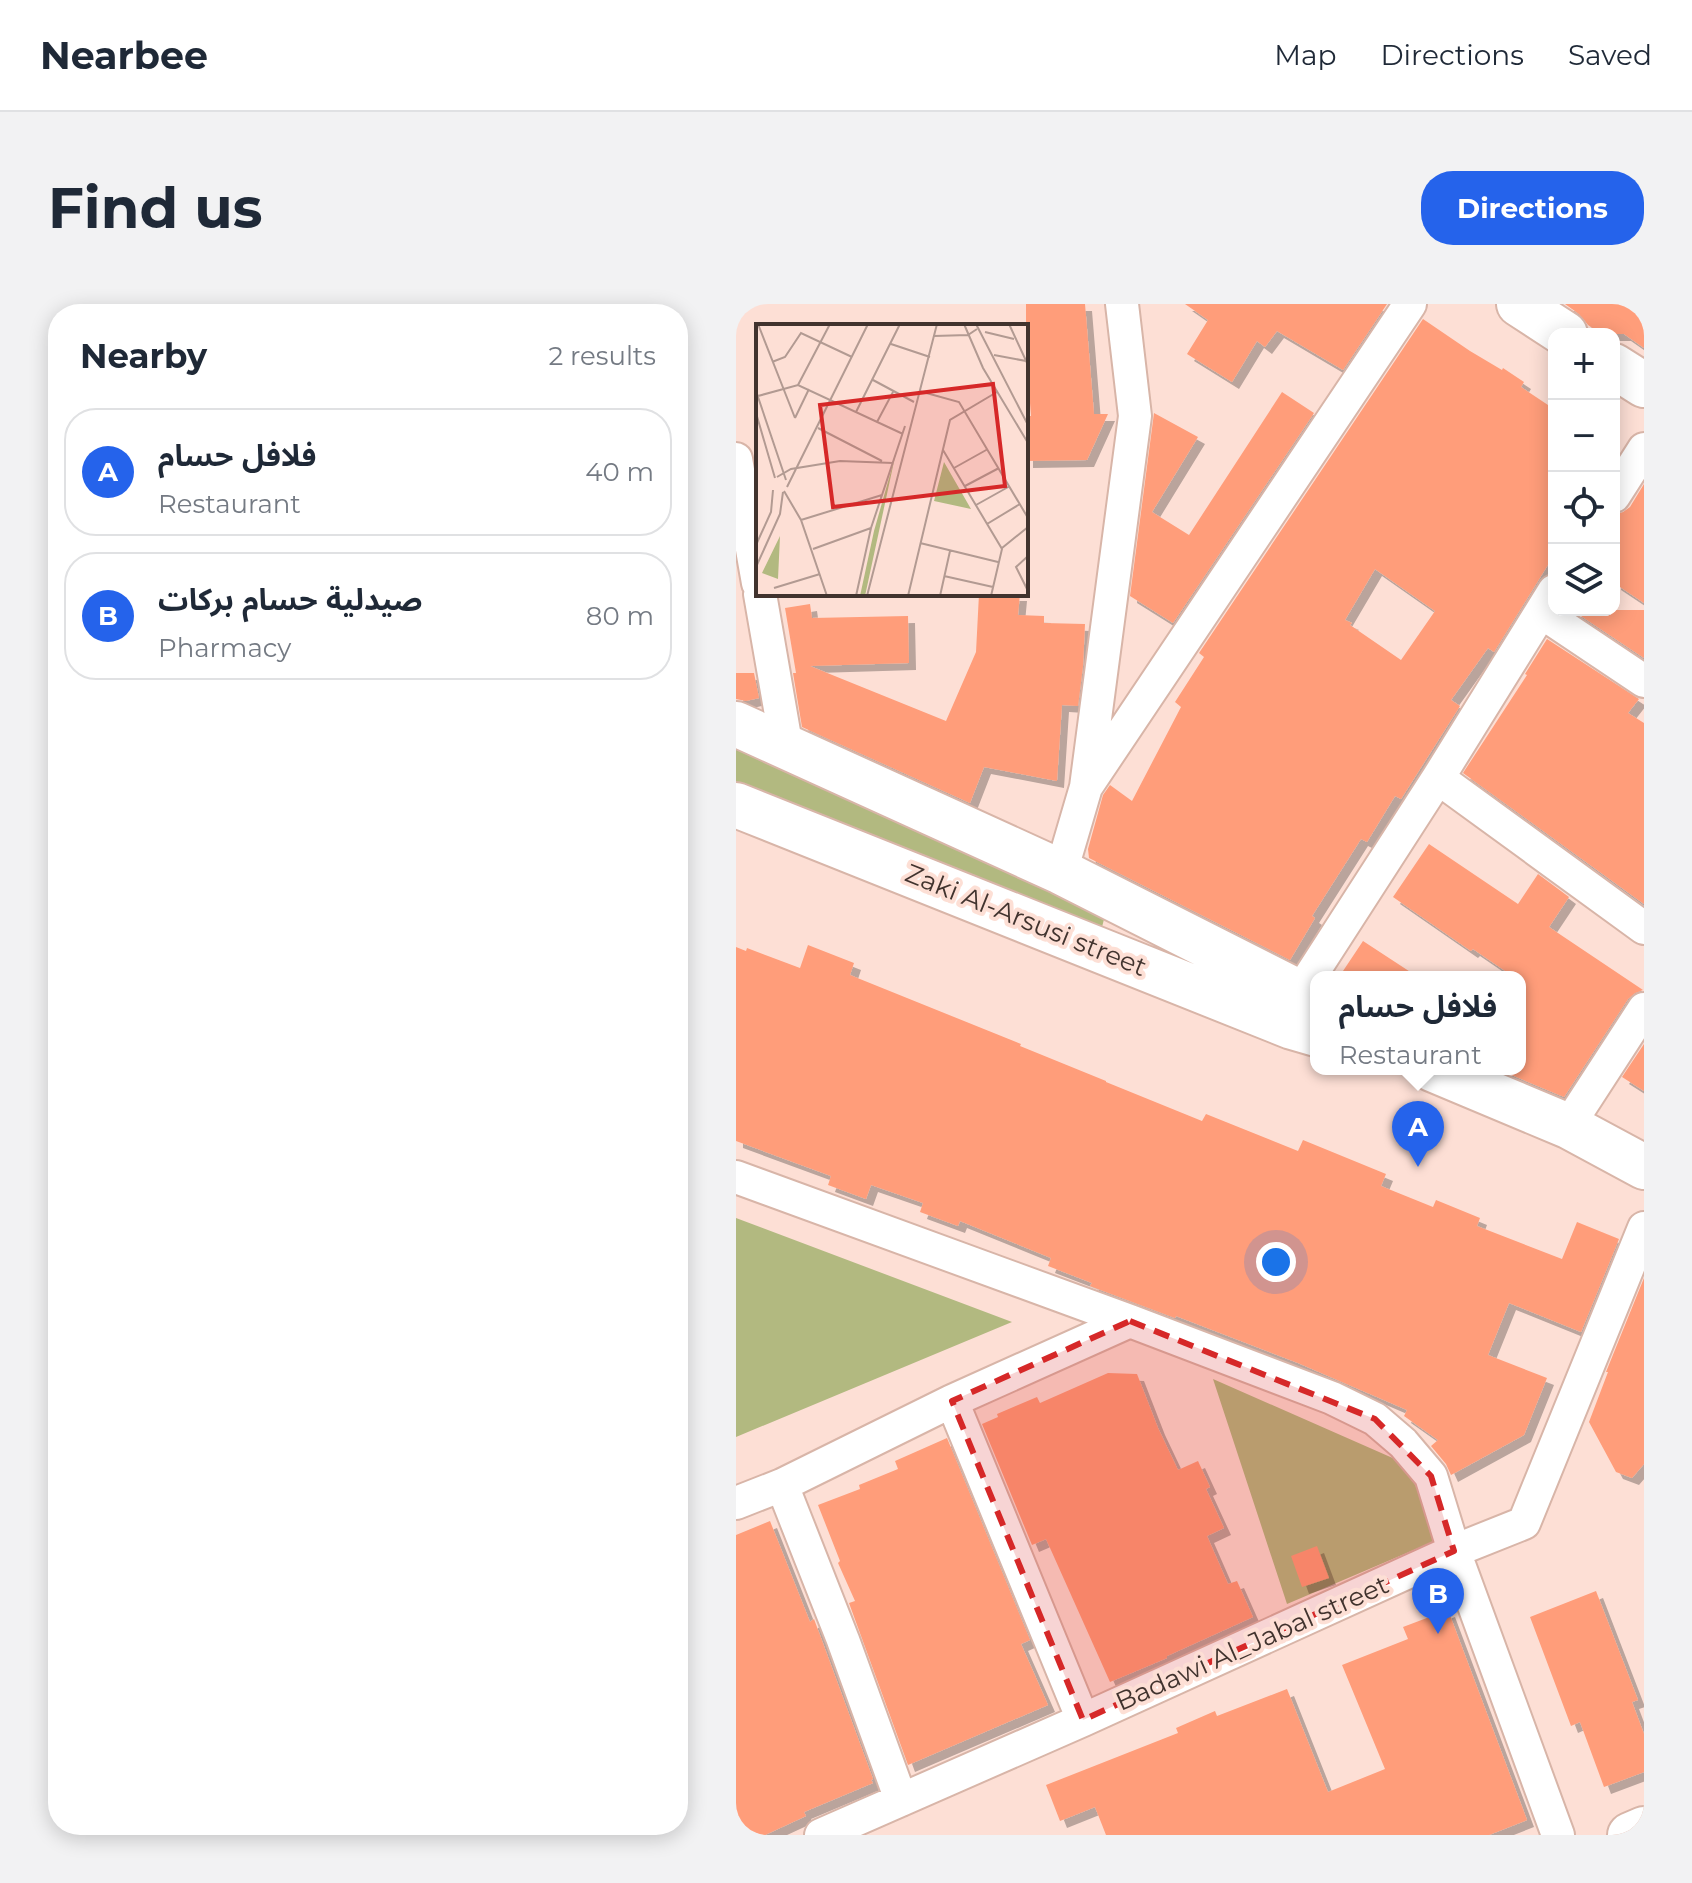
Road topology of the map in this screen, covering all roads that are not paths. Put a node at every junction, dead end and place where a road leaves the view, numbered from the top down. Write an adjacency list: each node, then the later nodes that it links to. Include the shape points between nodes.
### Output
1 (1122, 304): 18 (street, via 1135,416)
2 (1410, 304): 18 (street)
3 (1519, 304): 4 (street)
4 (1556, 328)
5 (1620, 370): 6 (street)
6 (1644, 385)
7 (1644, 449): 9 (street)
8 (736, 459): 10 (street)
9 (1620, 487)
10 (756, 572)
11 (760, 596): 16 (street)
12 (1548, 601): 17 (street)
13 (1566, 616): 14 (street)
14 (1644, 681)
15 (736, 724): 16 (street)
16 (787, 749): 20 (street)
17 (1438, 778): 21 (street); 22 (street)
18 (1086, 787): 20 (street)
19 (736, 805): 25 (street, Zaki Al-Arsusi street)
20 (1061, 872): 23 (street)
21 (1644, 928)
22 (1323, 971)
23 (1308, 997)
24 (1644, 1009): 27 (street)
25 (1310, 1032)
26 (1446, 1075): 27 (street)
27 (1568, 1126): 28 (street)
28 (1644, 1167)
29 (736, 1177): 31 (street)
30 (1644, 1228): 35 (street, Badawi Al_Jabal street, via 1524,1523)
31 (1130, 1321): 32 (street); 35 (street, via 1375,1419 1431,1476)
32 (952, 1401): 33 (street); 36 (street)
33 (782, 1485): 34 (street); 37 (street)
34 (736, 1503)
35 (1454, 1551): 36 (street, Badawi Al_Jabal street); 40 (street)
36 (1083, 1720): 37 (street, Badawi Al_Jabal street)
37 (901, 1800): 39 (street, Badawi Al_Jabal street)
38 (1644, 1829): 41 (street)
39 (821, 1835)
40 (1558, 1835)
41 (1630, 1835)

